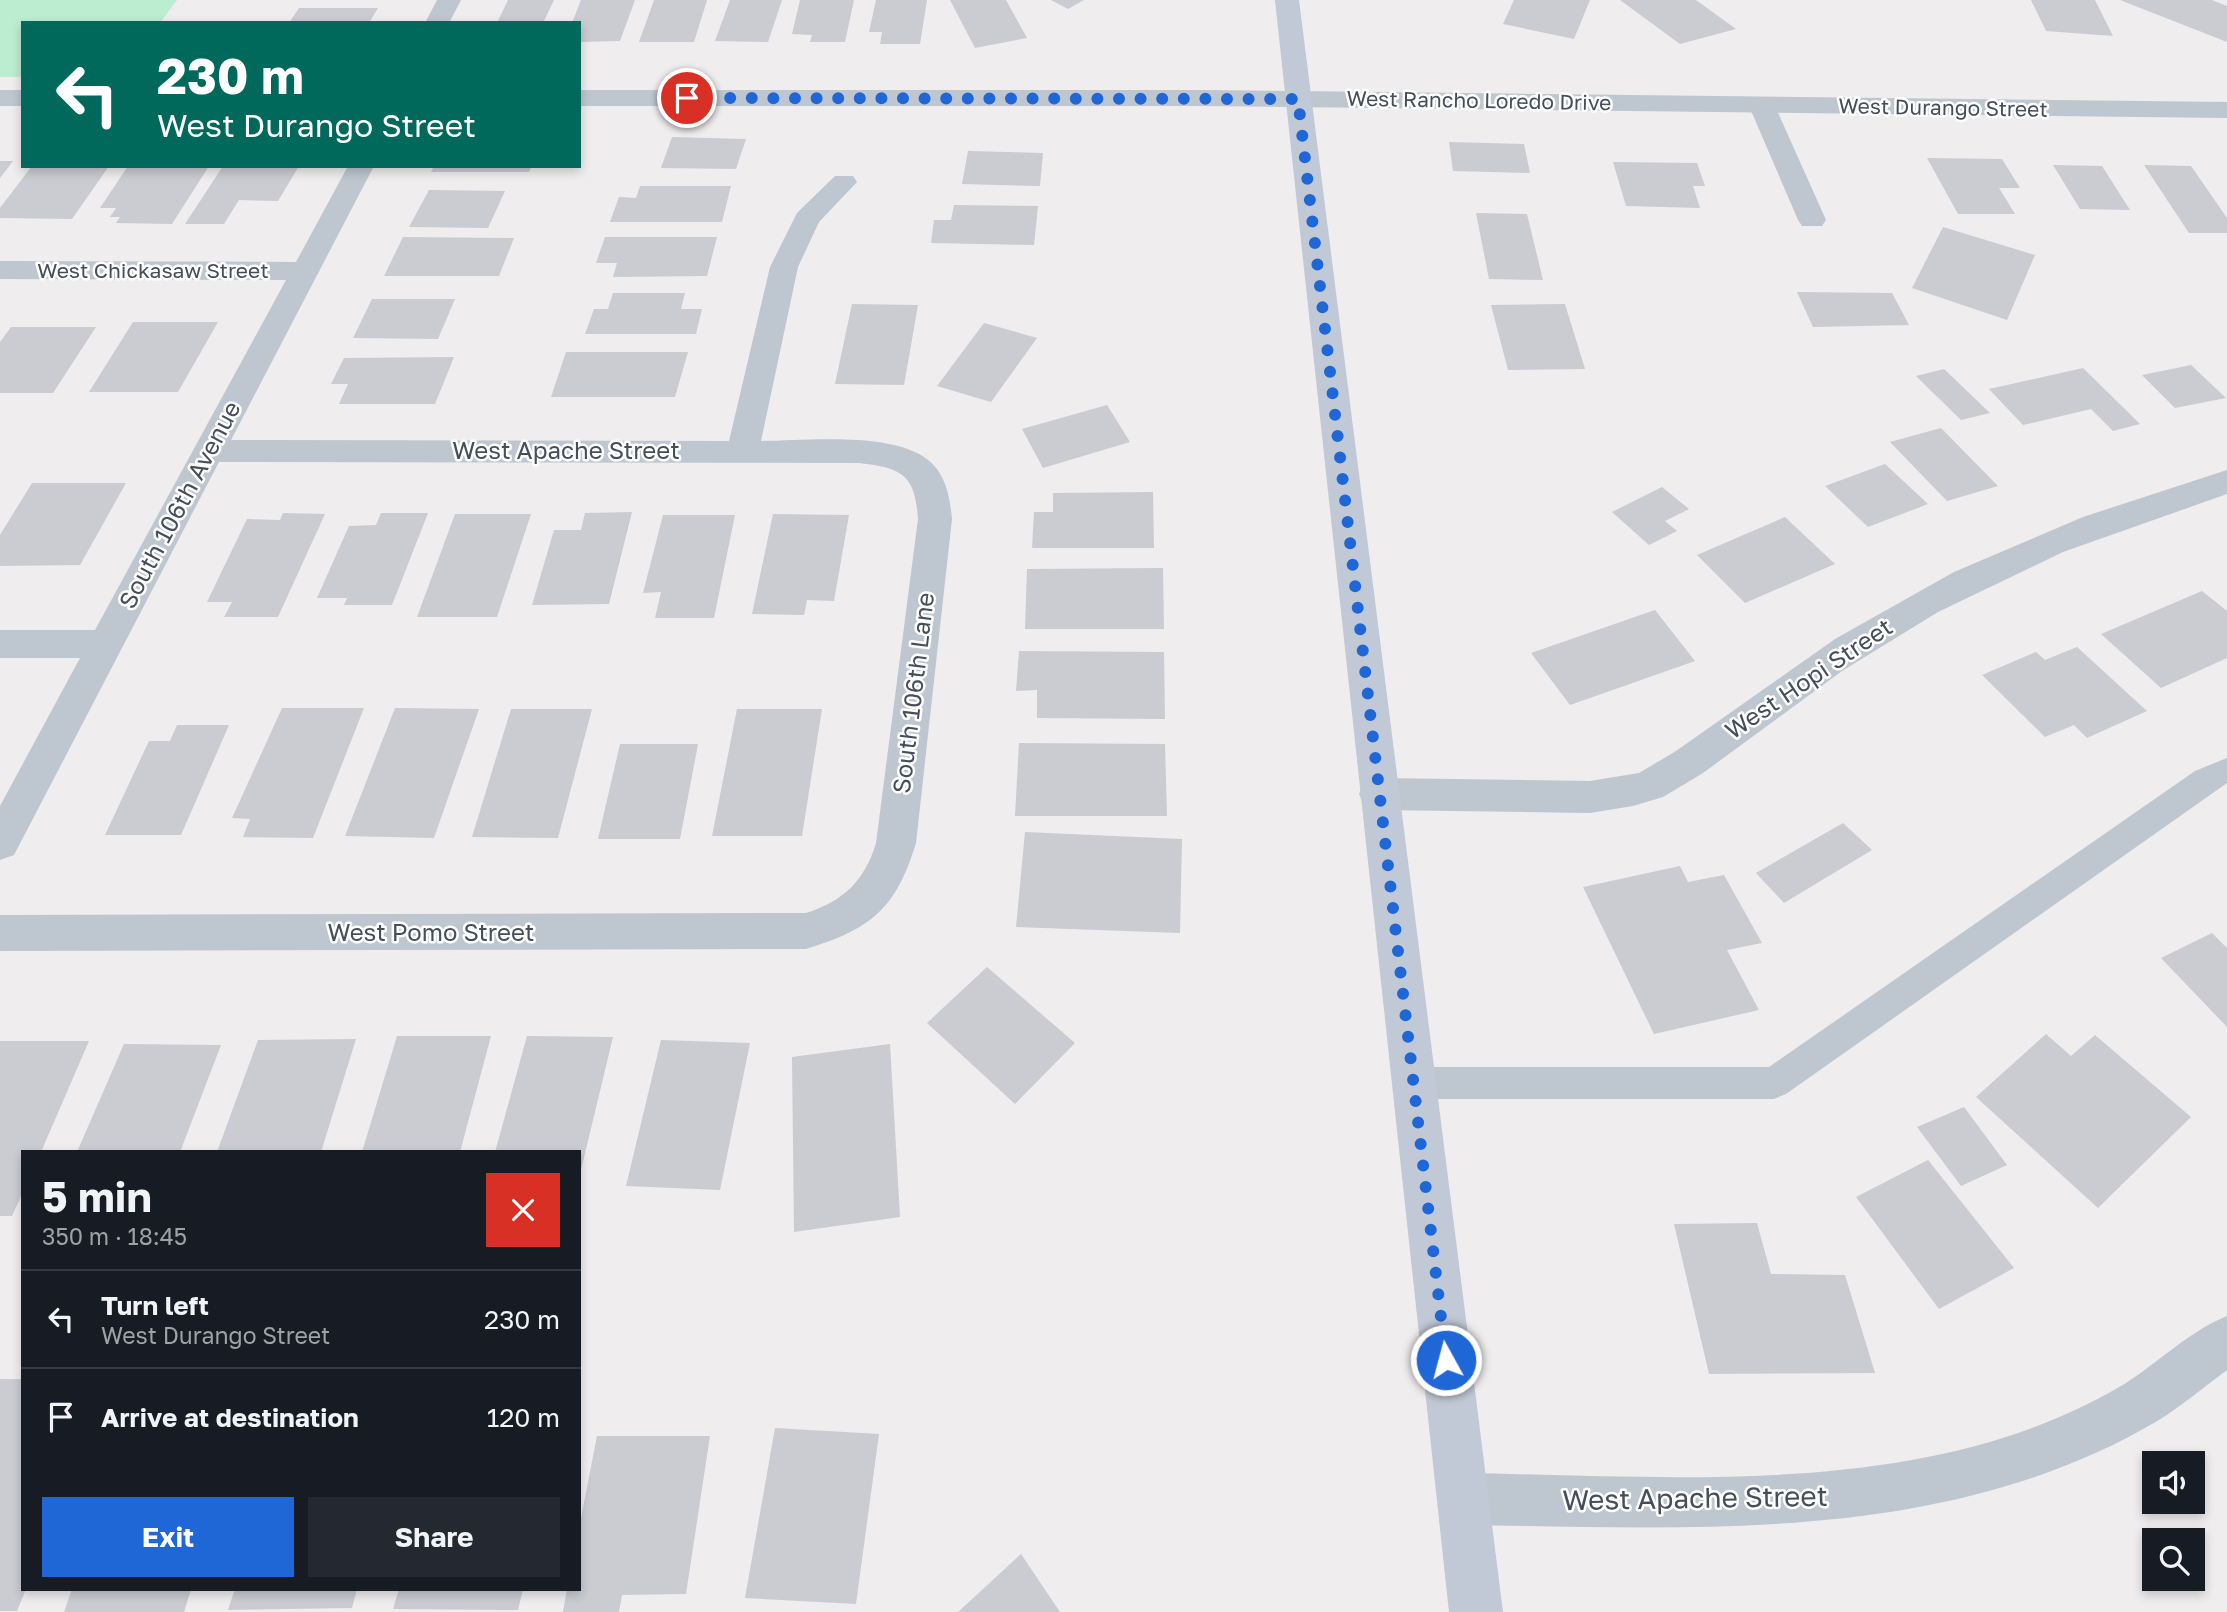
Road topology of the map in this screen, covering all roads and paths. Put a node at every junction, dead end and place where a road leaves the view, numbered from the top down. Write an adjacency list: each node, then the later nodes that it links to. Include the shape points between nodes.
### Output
1 (449, 0): 3 (street)
2 (1287, 0): 7 (main road)
3 (438, 21)
4 (0, 98): 5 (street)
5 (21, 98)
6 (581, 98): 7 (street)
7 (1298, 99): 8 (street, West Rancho Loredo Drive); 23 (main road)
8 (1659, 104): 9 (street, West Durango Street)
9 (1762, 106): 10 (street, West Durango Street); 13 (street)
10 (2227, 110)
11 (359, 168): 15 (street, South 106th Avenue)
12 (844, 182): 16 (street, via 807,219 784,267)
13 (1812, 220)
14 (0, 270): 15 (street, West Chickasaw Street)
15 (305, 271): 17 (street, South 106th Avenue)
16 (743, 451): 17 (street, West Apache Street); 18 (street, West Apache Street, via 880,454)
17 (209, 452): 21 (street, South 106th Avenue)
18 (920, 468): 25 (street, South 106th Lane, via 931,483 935,519 896,843 877,892)
19 (2227, 482): 23 (street, West Hopi Street, via 2133,511 2035,549 1926,603 1835,657 1686,766 1656,782 1625,793 1590,797)
20 (0, 644): 21 (street)
21 (106, 644): 24 (street, South 106th Avenue)
22 (2227, 769): 27 (lane, via 1774,1083)
23 (1378, 794): 27 (main road)
24 (0, 843)
25 (857, 910): 26 (street, West Pomo Street, via 834,924 775,933)
26 (0, 933)
27 (1413, 1083): 29 (main road)
28 (2227, 1340): 29 (street, West Apache Street, via 2152,1395 2091,1427 2026,1455 1950,1479 1792,1500)
29 (1462, 1499): 30 (main road)
30 (1476, 1612)

